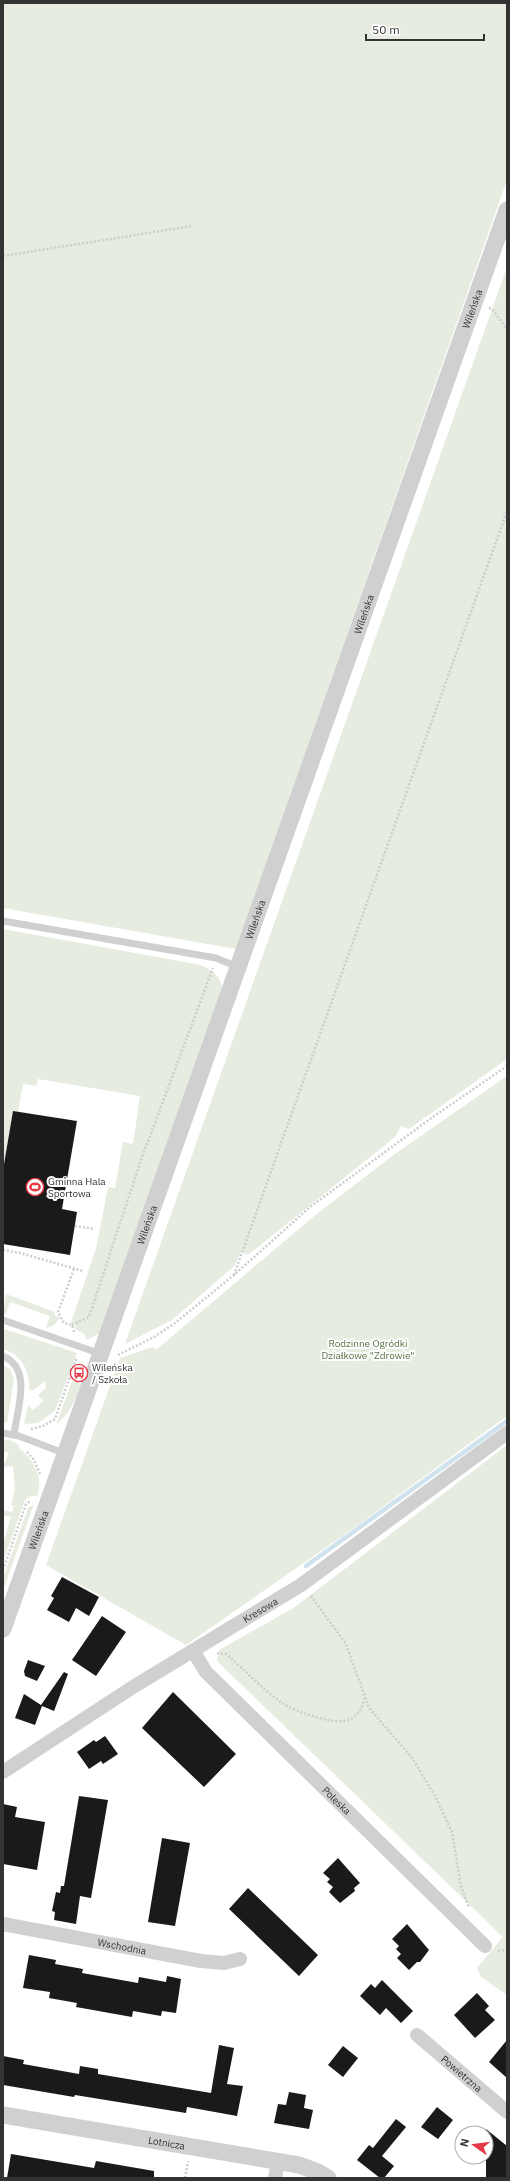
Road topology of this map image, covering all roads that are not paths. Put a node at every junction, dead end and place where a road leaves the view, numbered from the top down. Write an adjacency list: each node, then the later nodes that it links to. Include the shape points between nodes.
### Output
1 (507, 210): 3 (street, Wileńska)
2 (3, 921): 3 (lane, via 216,958)
3 (238, 967): 5 (street, Wileńska)
4 (3, 1320): 5 (lane)
5 (101, 1354): 10 (street, Wileńska)
6 (3, 1356): 9 (lane, via 16,1365 22,1379)
7 (3, 1433): 9 (lane)
8 (507, 1433): 12 (street, Kresowa, via 301,1585)
9 (14, 1435): 10 (lane)
10 (66, 1454): 11 (street, Wileńska)
11 (3, 1629)
12 (193, 1651): 13 (street, Kresowa); 15 (street, Poleska, via 206,1672)
13 (3, 1772)
14 (3, 1924): 16 (street, Wschodnia, via 201,1961 224,1963)
15 (485, 1946)
16 (240, 1959)
17 (417, 2035): 18 (street, Powietrzna)
18 (507, 2112)
19 (3, 2115): 20 (street, Lotnicza)
20 (278, 2161): 21 (street); 22 (street, Lotnicza, via 308,2168)
21 (275, 2178)
22 (328, 2178)

